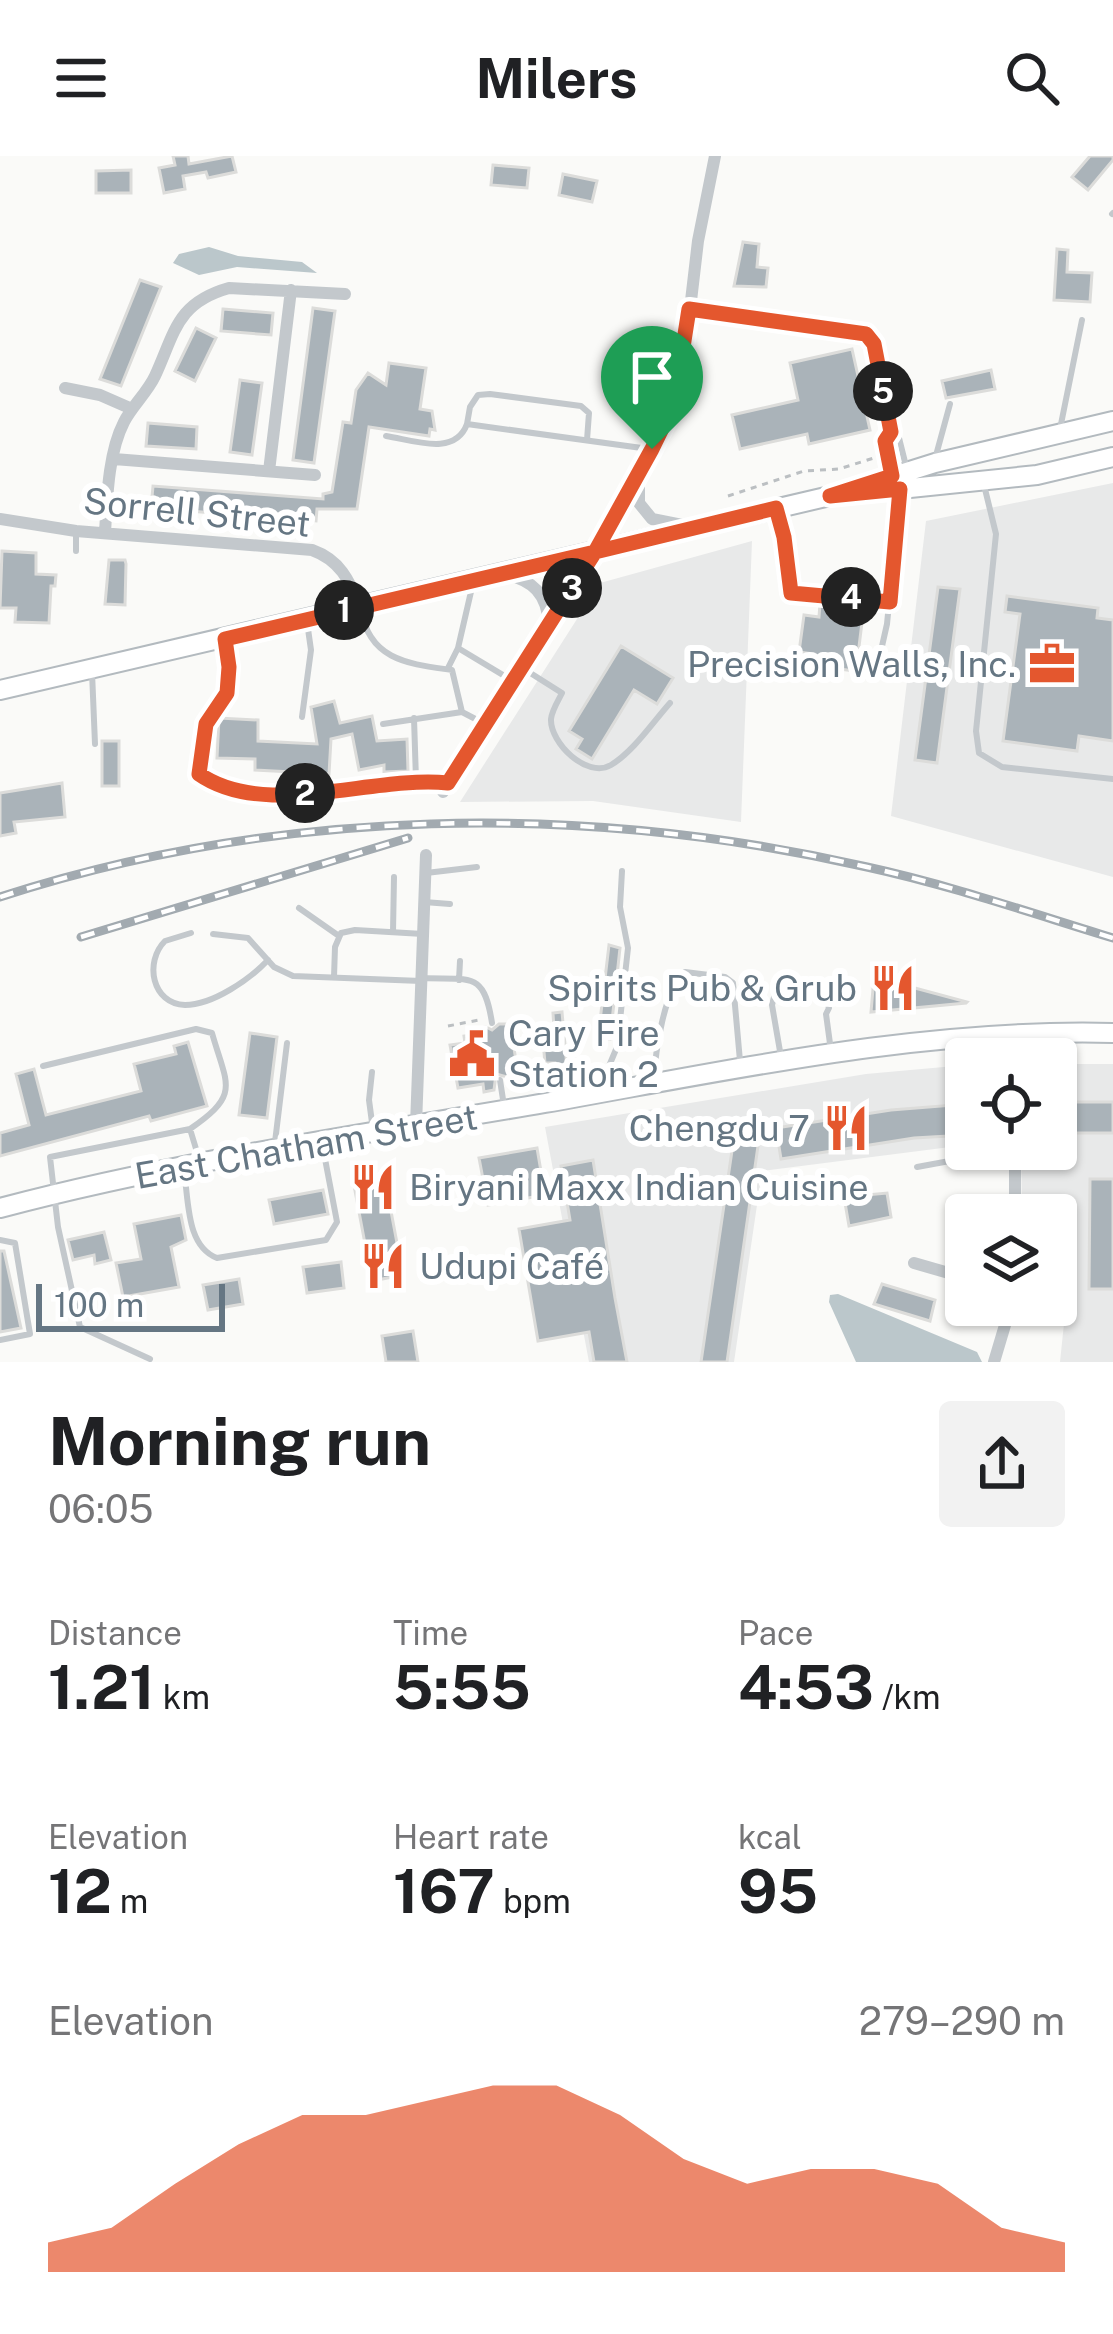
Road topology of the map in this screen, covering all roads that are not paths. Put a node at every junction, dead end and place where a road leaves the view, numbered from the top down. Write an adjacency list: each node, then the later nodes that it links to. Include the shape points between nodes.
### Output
1 (698, 156): 2 (street)
2 (715, 157): 5 (street)
3 (291, 290): 4 (street); 9 (street, via 229,288 197,303 174,327); 21 (street)
4 (345, 294)
5 (689, 309): 12 (lane, via 866,334); 16 (street, via 674,404)
6 (1082, 320): 13 (lane)
7 (65, 388): 9 (street)
8 (950, 404): 19 (lane)
9 (132, 409): 18 (street)
10 (1113, 421): 13 (main road)
11 (467, 424): 14 (lane, via 447,444); 15 (lane); 15 (lane, via 474,398 490,394 585,407)
12 (891, 432): 23 (lane, via 899,438); 23 (lane, via 885,441)
13 (1060, 433): 19 (main road)
14 (386, 436)
15 (587, 440): 16 (lane)
16 (652, 449): 20 (street)
17 (1113, 457): 24 (main road)
18 (114, 459): 21 (street); 29 (street)
19 (935, 463): 23 (main road)
20 (640, 470): 27 (street, via 640,503 652,519); 31 (street)
21 (269, 471): 22 (street)
22 (315, 475)
23 (900, 479): 24 (main road); 25 (main road); 34 (lane)
24 (984, 482): 53 (lane, via 996,534 979,753 1002,767)
25 (776, 508): 27 (main road); 34 (lane, via 791,593)
26 (0, 519): 28 (street, Sorrell Street)
27 (707, 525): 31 (main road)
28 (76, 531): 29 (street, Sorrell Street); 30 (lane)
29 (105, 533): 35 (street, Sorrell Street, via 312,550 344,571)
30 (76, 550)
31 (595, 552): 32 (main road); 37 (street)
32 (503, 574): 33 (main road); 37 (street, via 539,590)
33 (474, 580): 35 (main road); 39 (lane)
34 (890, 602): 40 (lane)
35 (361, 606): 36 (main road); 43 (lane, via 375,644 413,666)
36 (306, 618): 38 (main road); 48 (lane)
37 (549, 624): 41 (street)
38 (225, 639): 42 (main road); 54 (lane, via 227,693 206,724 202,777 291,793)
39 (458, 648): 43 (lane); 44 (lane)
40 (880, 655)
41 (521, 667): 44 (street); 46 (lane, via 562,693 553,730 590,767 610,766)
42 (92, 668): 45 (main road); 52 (lane)
43 (448, 668): 47 (lane)
44 (513, 681): 51 (street)
45 (0, 690)
46 (670, 704)
47 (462, 712): 49 (lane); 51 (lane)
48 (302, 717)
49 (414, 718): 50 (lane); 54 (lane)
50 (383, 724)
51 (485, 724): 55 (street)
52 (95, 744)
53 (1113, 779)
54 (416, 780): 55 (lane)
55 (445, 788)
56 (426, 855): 59 (street)
57 (477, 867): 59 (lane)
58 (622, 872): 86 (lane, via 628,948)
59 (426, 873): 61 (street)
60 (394, 878): 64 (lane)
61 (424, 902): 62 (lane); 67 (street)
62 (450, 904)
63 (299, 908): 68 (lane)
64 (393, 932): 67 (lane); 68 (lane)
65 (190, 933): 69 (lane, via 165,941 154,958 155,982 172,1003 196,1004)
66 (213, 934): 69 (lane, via 248,938)
67 (423, 934): 72 (street)
68 (339, 936): 71 (lane)
69 (268, 960): 71 (lane, via 288,975)
70 (460, 961): 73 (lane)
71 (334, 977): 72 (lane)
72 (421, 980): 73 (lane); 88 (street, via 425,1062)
73 (459, 980): 74 (lane, via 483,987)
74 (492, 1023)
75 (1113, 1033): 76 (main road, East Chatham Street)
76 (1014, 1034): 77 (street); 79 (main road, East Chatham Street)
77 (1014, 1038)
78 (287, 1043): 92 (lane)
79 (831, 1054): 80 (main road, East Chatham Street); 80 (lane, via 829,1008 815,989 774,997)
80 (782, 1063): 82 (main road, East Chatham Street)
81 (43, 1066): 89 (lane, via 196,1028 212,1034 225,1097)
82 (741, 1070): 85 (main road, East Chatham Street); 85 (lane, via 733,983 686,973 675,980)
83 (372, 1072): 90 (lane)
84 (500, 1080): 87 (lane)
85 (654, 1084): 86 (main road, East Chatham Street)
86 (611, 1091): 87 (main road, East Chatham Street)
87 (505, 1110): 88 (main road, East Chatham Street)
88 (416, 1125): 90 (main road, East Chatham Street)
89 (190, 1129): 94 (lane); 96 (lane, via 50,1157)
90 (374, 1133): 91 (main road, East Chatham Street)
91 (322, 1143): 92 (main road, East Chatham Street); 94 (lane, via 337,1222 326,1240 207,1255 195,1237)
92 (274, 1152): 94 (main road, East Chatham Street)
93 (945, 1162): 95 (lane)
94 (192, 1167): 96 (main road, East Chatham Street)
95 (917, 1167)
96 (55, 1193): 97 (main road, East Chatham Street); 103 (lane, via 80,1327)
97 (0, 1208)
98 (0, 1240): 102 (lane, via 15,1243 30,1334)
99 (914, 1263): 100 (street)
100 (945, 1272)
101 (1005, 1326): 104 (street)
102 (0, 1340)
103 (150, 1359)
104 (994, 1362)

